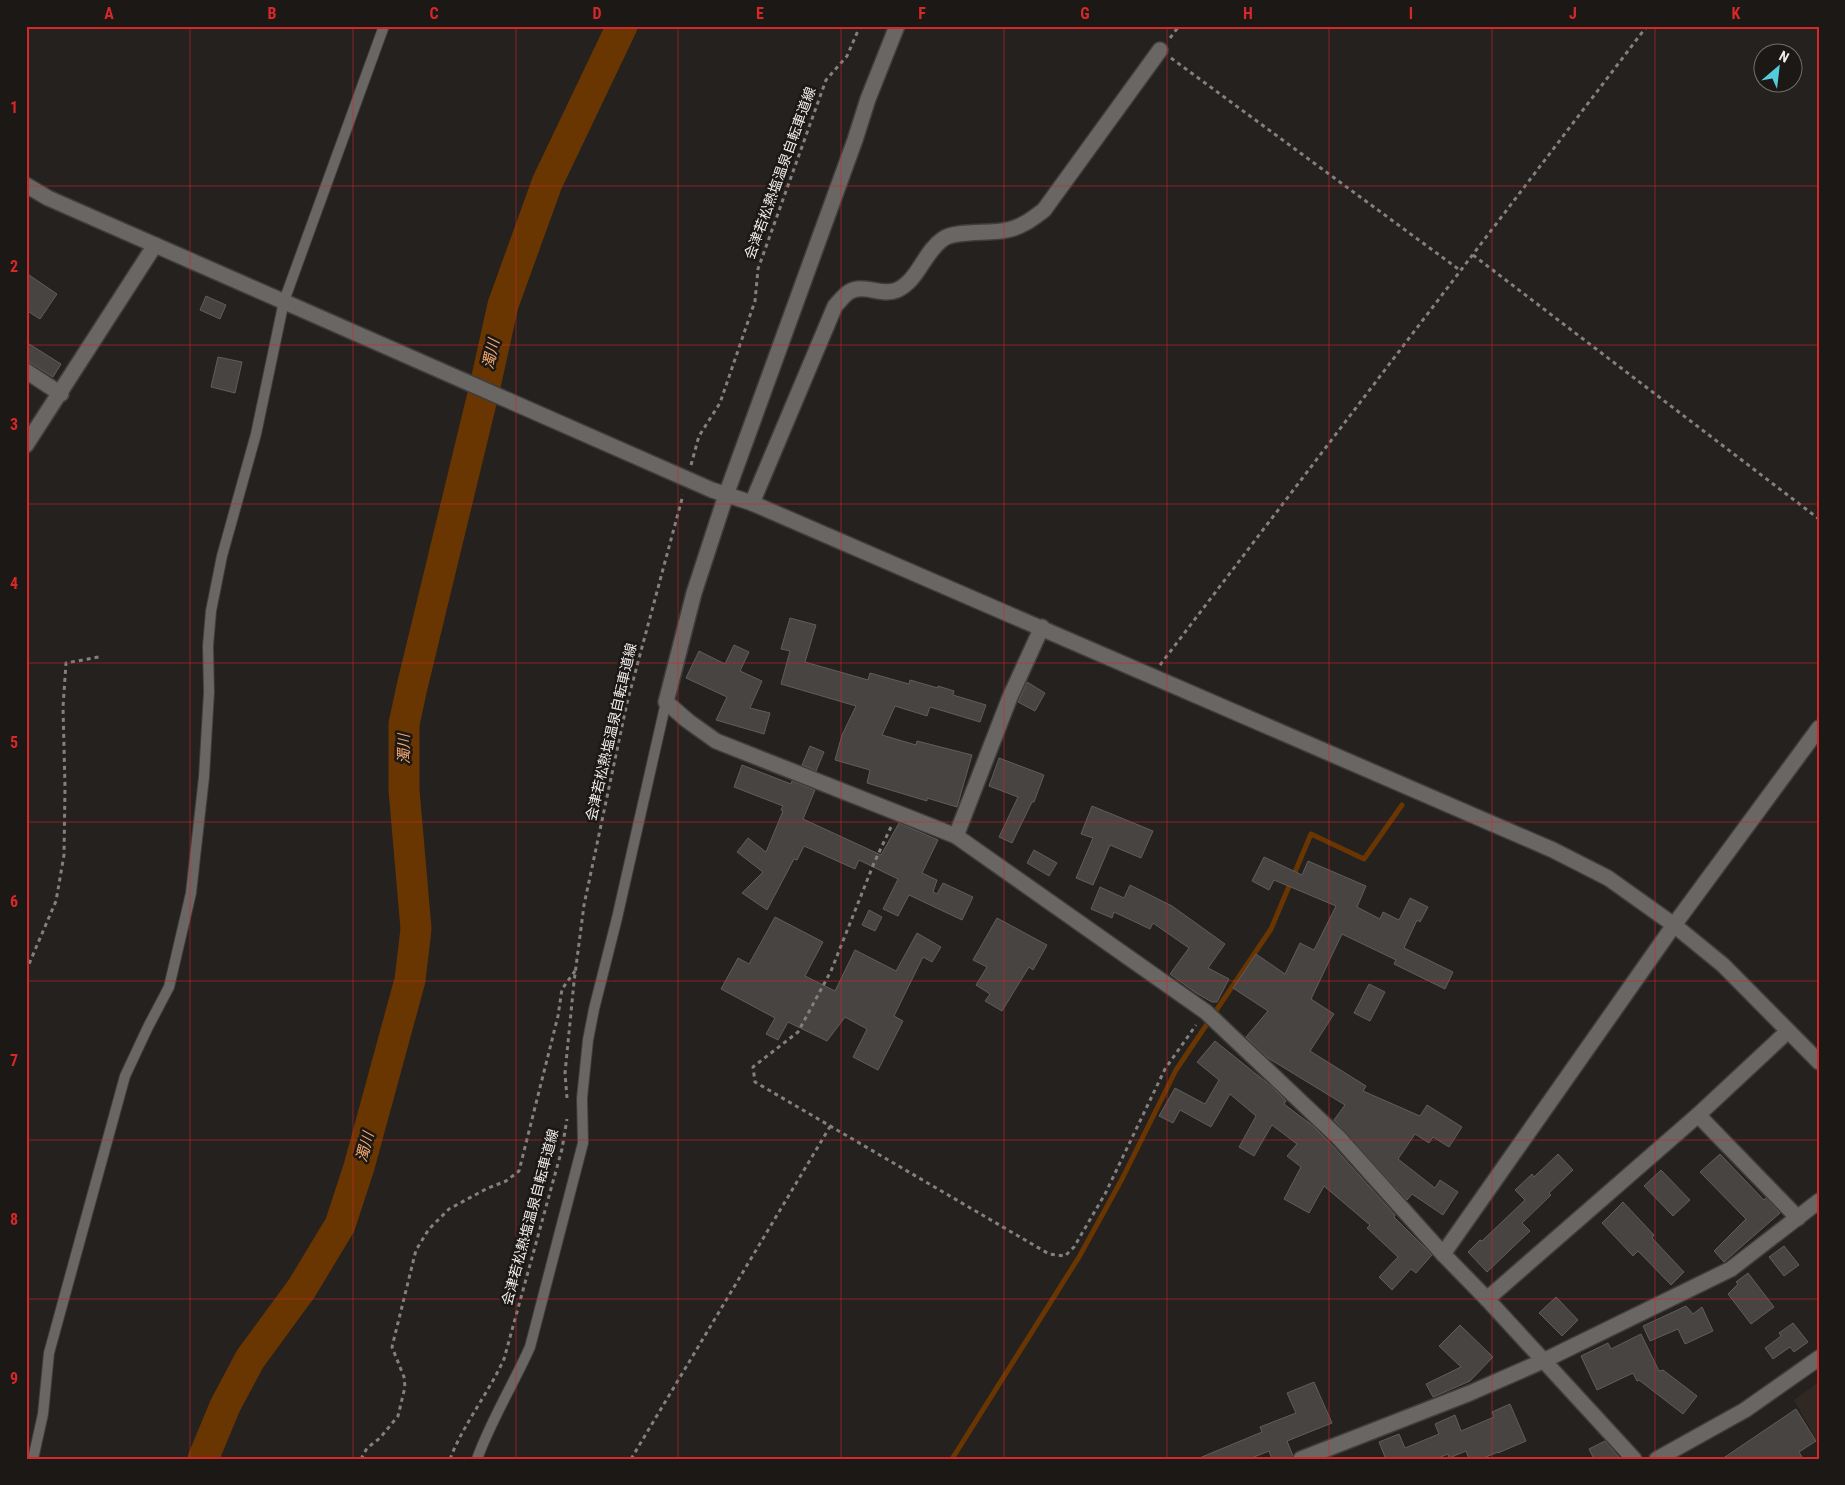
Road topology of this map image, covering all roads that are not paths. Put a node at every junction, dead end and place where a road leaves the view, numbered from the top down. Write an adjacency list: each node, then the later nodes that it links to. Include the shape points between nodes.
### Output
1 (384, 26): 6 (lane)
2 (896, 26): 10 (street, via 856,140)
3 (1160, 50): 11 (street, via 1044,210 1024,225 1006,231 944,238 931,250 904,288 891,293 866,288 849,292 835,306)
4 (26, 185): 5 (street, via 48,198)
5 (155, 245): 6 (street); 8 (street)
6 (284, 301): 10 (street, bridge); 26 (lane, via 256,434 222,556 211,611 204,777 191,893 169,987 122,1086 49,1353 43,1414)
7 (26, 371): 8 (street)
8 (61, 394): 9 (street)
9 (26, 445)
10 (719, 492): 11 (street); 13 (street)
11 (752, 503): 12 (street)
12 (1042, 628): 15 (street, via 1010,697); 16 (street, via 1553,850 1608,878)
13 (666, 702): 15 (street, via 716,741); 27 (lane, via 588,1040 582,1098 583,1143 530,1347)
14 (1819, 728): 16 (street)
15 (956, 836): 22 (street, via 1206,1012 1339,1138)
16 (1674, 925): 17 (street, via 1723,965); 22 (street)
17 (1788, 1031): 18 (street); 19 (street)
18 (1819, 1062)
19 (1698, 1115): 21 (street); 23 (street)
20 (1819, 1201): 21 (street)
21 (1798, 1218): 25 (street, via 1731,1270)
22 (1443, 1254): 23 (street)
23 (1487, 1299): 25 (street)
24 (1819, 1358): 30 (street, via 1745,1410)
25 (1543, 1360): 28 (street, via 1470,1393); 29 (street)
26 (34, 1459)
27 (477, 1459)
28 (1301, 1459)
29 (1634, 1459)
30 (1657, 1459)

